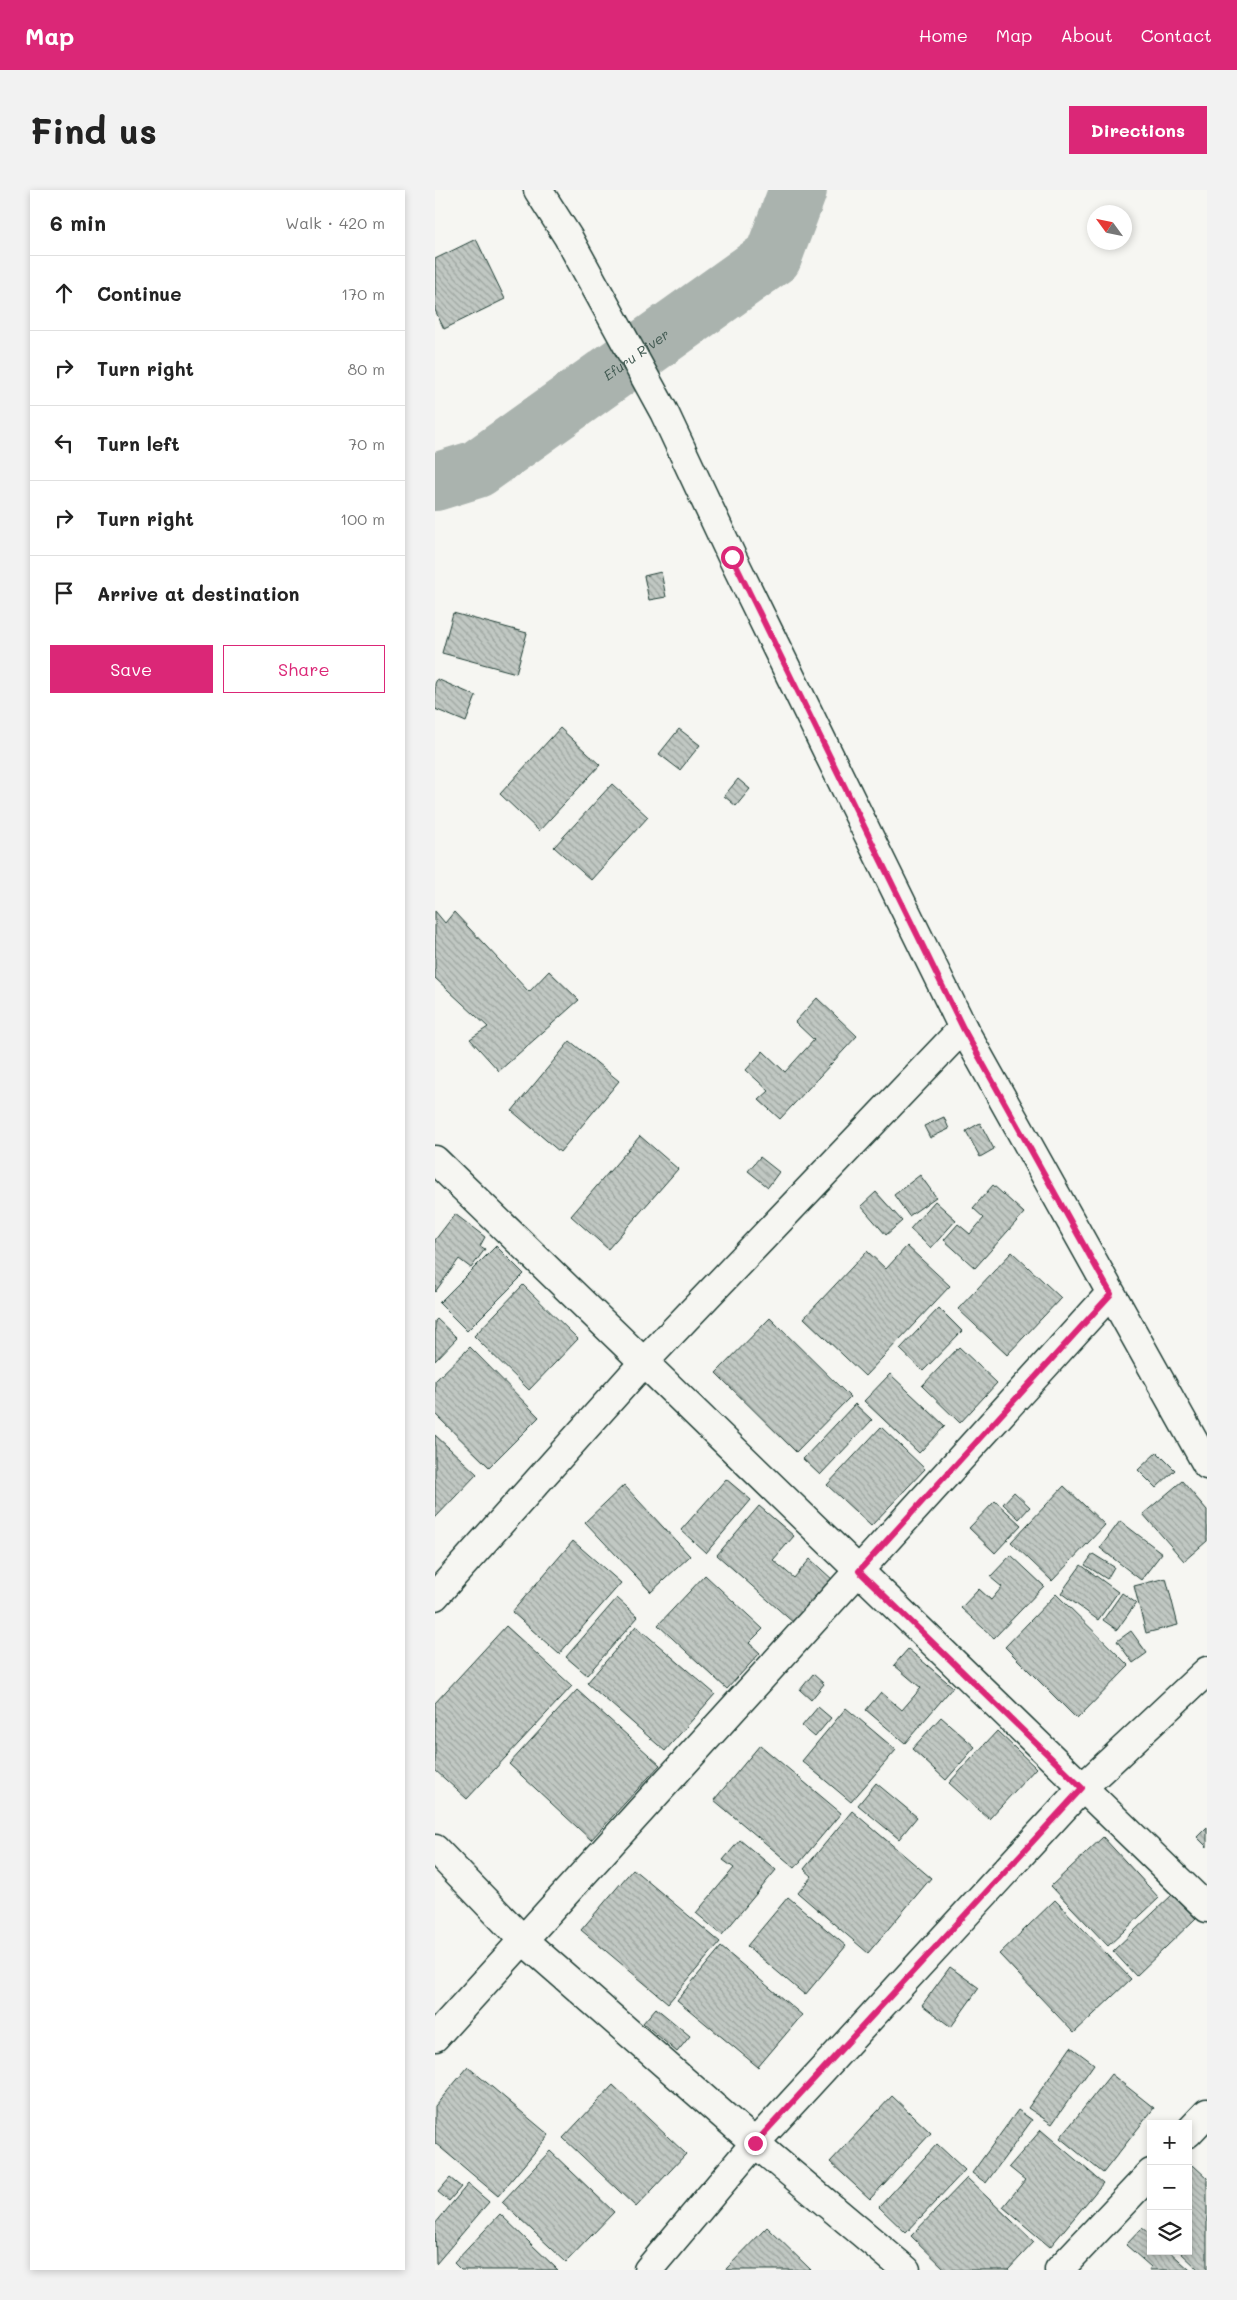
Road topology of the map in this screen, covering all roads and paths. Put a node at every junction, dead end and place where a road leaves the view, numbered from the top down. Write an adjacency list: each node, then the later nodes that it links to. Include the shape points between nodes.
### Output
1 (538, 190): 2 (street, via 568,237 664,412)
2 (963, 1028): 4 (street); 5 (street)
3 (436, 1164): 5 (street)
4 (1111, 1294): 6 (street); 7 (street)
5 (644, 1362): 7 (street); 8 (street)
6 (1207, 1465)
7 (859, 1571): 10 (street); 13 (street)
8 (435, 1596)
9 (1207, 1671): 10 (street)
10 (1082, 1788): 12 (street); 17 (street)
11 (435, 1849): 13 (street)
12 (1207, 1908)
13 (523, 1940): 14 (street); 17 (street)
14 (435, 2037)
15 (1207, 2113): 16 (street)
16 (1192, 2129)
17 (755, 2143): 19 (street); 20 (street)
18 (1147, 2177): 21 (street)
19 (648, 2270)
20 (905, 2270)
21 (1059, 2270)

